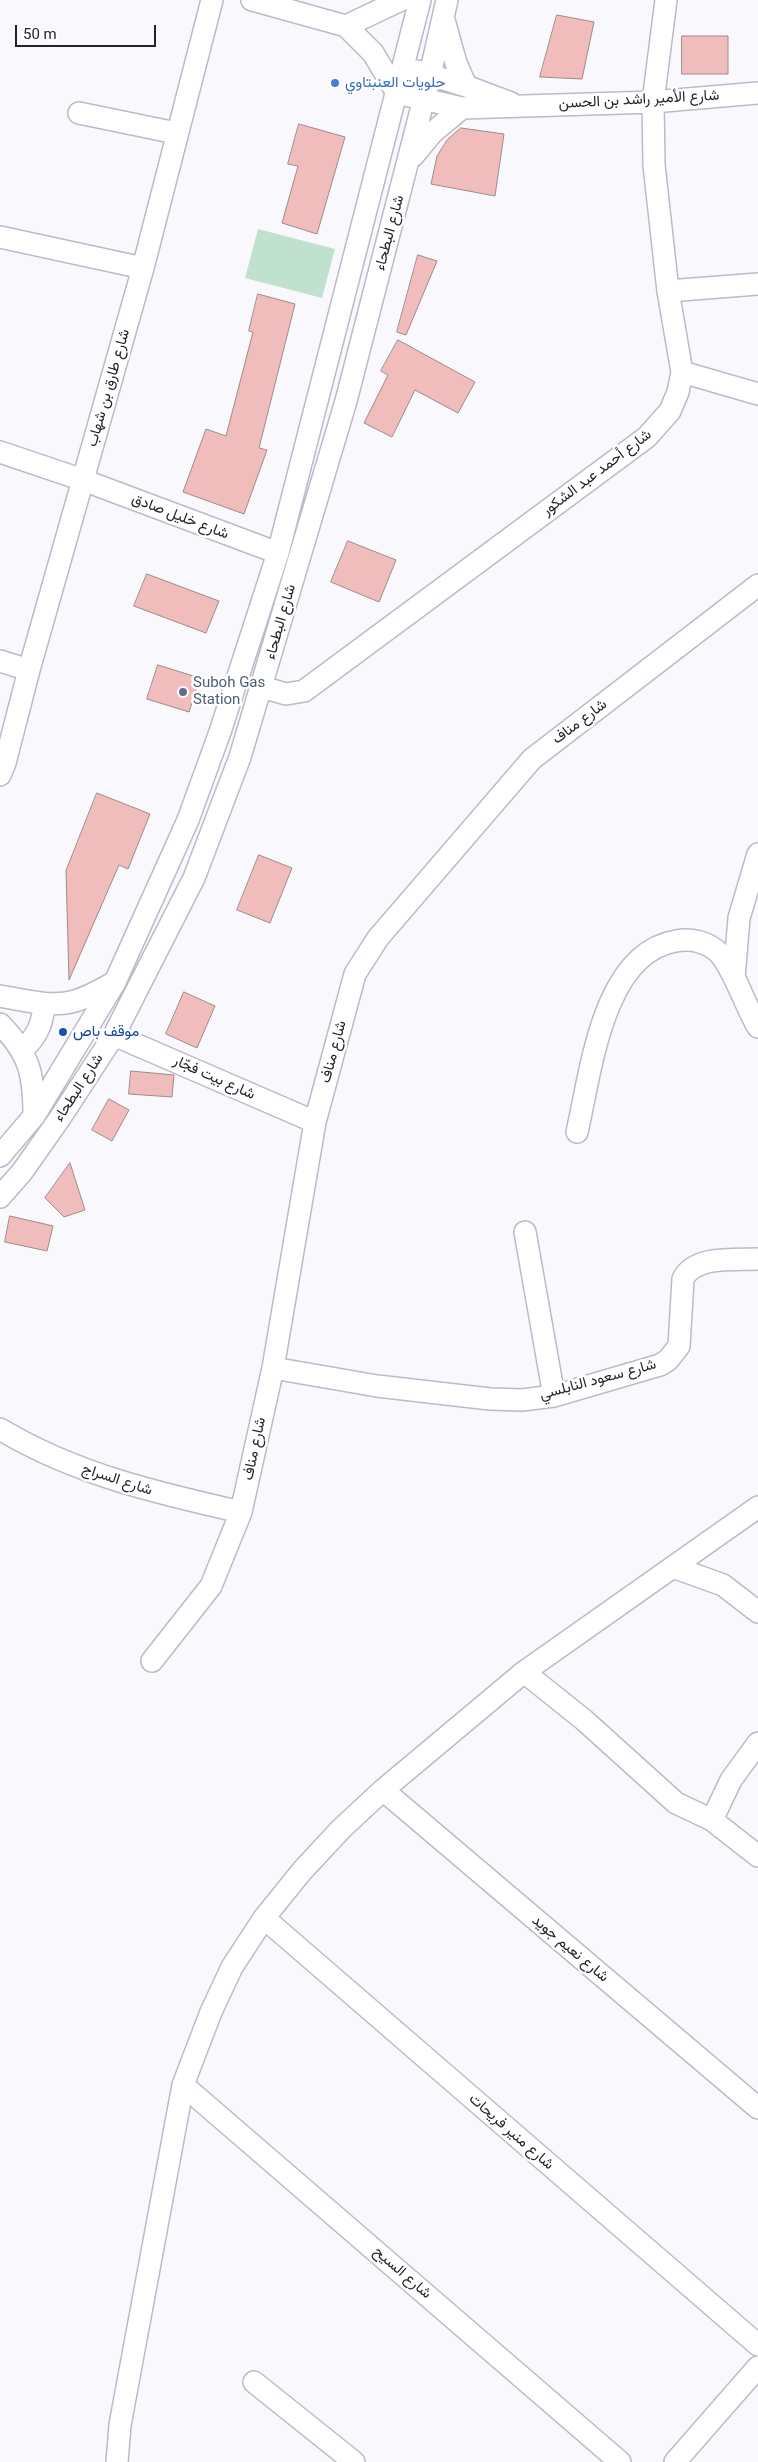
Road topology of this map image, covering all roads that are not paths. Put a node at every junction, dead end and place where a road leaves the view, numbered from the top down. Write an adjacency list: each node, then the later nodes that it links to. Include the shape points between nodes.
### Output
1 (212, 0): 18 (street, شارع طارق بن شهاب)
2 (252, 0): 7 (street)
3 (401, 0): 7 (street)
4 (420, 0): 8 (street, شارع البطحاء)
5 (666, 0): 14 (street, شارع أحمد عبد الشكور)
6 (445, 8): 9 (street, شارع البطحاء); 10 (street, via 456,63)
7 (346, 26): 11 (street, via 373,53)
8 (403, 68): 9 (street, شارع الأمير راشد بن الحسن); 11 (street, شارع البطحاء)
9 (430, 75): 10 (street, شارع الأمير راشد بن الحسن); 13 (street, شارع البطحاء)
10 (466, 86): 15 (street, شارع الأمير راشد بن الحسن)
11 (397, 93): 13 (street, شارع الأمير راشد بن الحسن); 28 (street, شارع البطحاء)
12 (758, 93): 14 (street, شارع الأمير راشد بن الحسن)
13 (424, 100): 16 (street, شارع الأمير راشد بن الحسن); 19 (street, شارع البطحاء)
14 (653, 102): 15 (street, شارع الأمير راشد بن الحسن); 23 (street, شارع أحمد عبد الشكور, via 654,165)
15 (521, 106): 16 (street, شارع الأمير راشد بن الحسن)
16 (462, 108): 19 (street, via 432,133)
17 (79, 112): 18 (street)
18 (176, 133): 21 (street, شارع طارق بن شهاب)
19 (408, 162): 32 (street, شارع البطحاء, via 346,401)
20 (0, 237): 21 (street)
21 (143, 268): 27 (street, شارع طارق بن شهاب)
22 (758, 284): 23 (street)
23 (668, 291): 24 (street, شارع أحمد عبد الشكور)
24 (682, 372): 25 (street); 32 (street, شارع أحمد عبد الشكور, via 670,411 647,436 304,691 286,694)
25 (758, 394)
26 (0, 452): 27 (street, شارع خليل صادق)
27 (83, 480): 28 (street, شارع خليل صادق); 31 (street, شارع طارق بن شهاب)
28 (278, 554): 36 (street, شارع البطحاء, via 188,820)
29 (758, 585): 44 (street, شارع مناف, via 532,758 378,938 355,974)
30 (0, 662): 31 (street)
31 (29, 670): 33 (street, شارع طارق بن شهاب)
32 (262, 687): 41 (street, شارع البطحاء, via 240,757 194,878)
33 (0, 775)
34 (758, 854): 35 (street, via 739,918)
35 (734, 979): 40 (street); 45 (street, via 718,952 690,940 658,946 634,966 623,978 607,1007)
36 (115, 982): 38 (street, via 75,1001); 43 (street, شارع البطحاء)
37 (0, 996): 38 (street)
38 (44, 1004): 42 (street, via 38,1030 32,1042)
39 (0, 1024): 42 (street)
40 (758, 1027)
41 (114, 1034): 44 (street, شارع بيت فجّار); 47 (street, شارع البطحاء, via 50,1134)
42 (22, 1050): 43 (street, via 34,1084)
43 (34, 1116): 46 (street, شارع البطحاء)
44 (315, 1122): 50 (street, شارع مناف)
45 (577, 1132)
46 (0, 1156)
47 (0, 1197)
48 (525, 1232): 51 (street)
49 (758, 1259): 51 (street, شارع سعود النابلسي, via 707,1262 695,1264 687,1270 683,1279 679,1346 668,1360)
50 (273, 1368): 51 (street, شارع سعود النابلسي, via 377,1386 490,1399); 54 (street, شارع مناف)
51 (554, 1396)
52 (0, 1429): 54 (street, شارع السراج, via 26,1445 73,1466 148,1491)
53 (758, 1507): 55 (street)
54 (241, 1512): 57 (street, شارع مناف, via 211,1586)
55 (673, 1567): 56 (street, via 723,1586); 58 (street)
56 (758, 1612)
57 (152, 1661)
58 (524, 1672): 60 (street); 61 (street, via 584,1720 676,1803)
59 (758, 1743): 61 (street, via 731,1780)
60 (383, 1790): 63 (street, via 341,1829); 65 (street, شارع نعيم جويد)
61 (712, 1820): 62 (street)
62 (758, 1856)
63 (264, 1918): 64 (street, via 232,1967); 66 (street, شارع منير فريحات)
64 (183, 2085): 69 (street, via 120,2425); 71 (street, شارع السيح)
65 (758, 2108)
66 (758, 2345)
67 (758, 2367): 72 (street)
68 (254, 2382): 70 (street)
69 (117, 2462)
70 (354, 2462)
71 (620, 2462)
72 (675, 2462)

